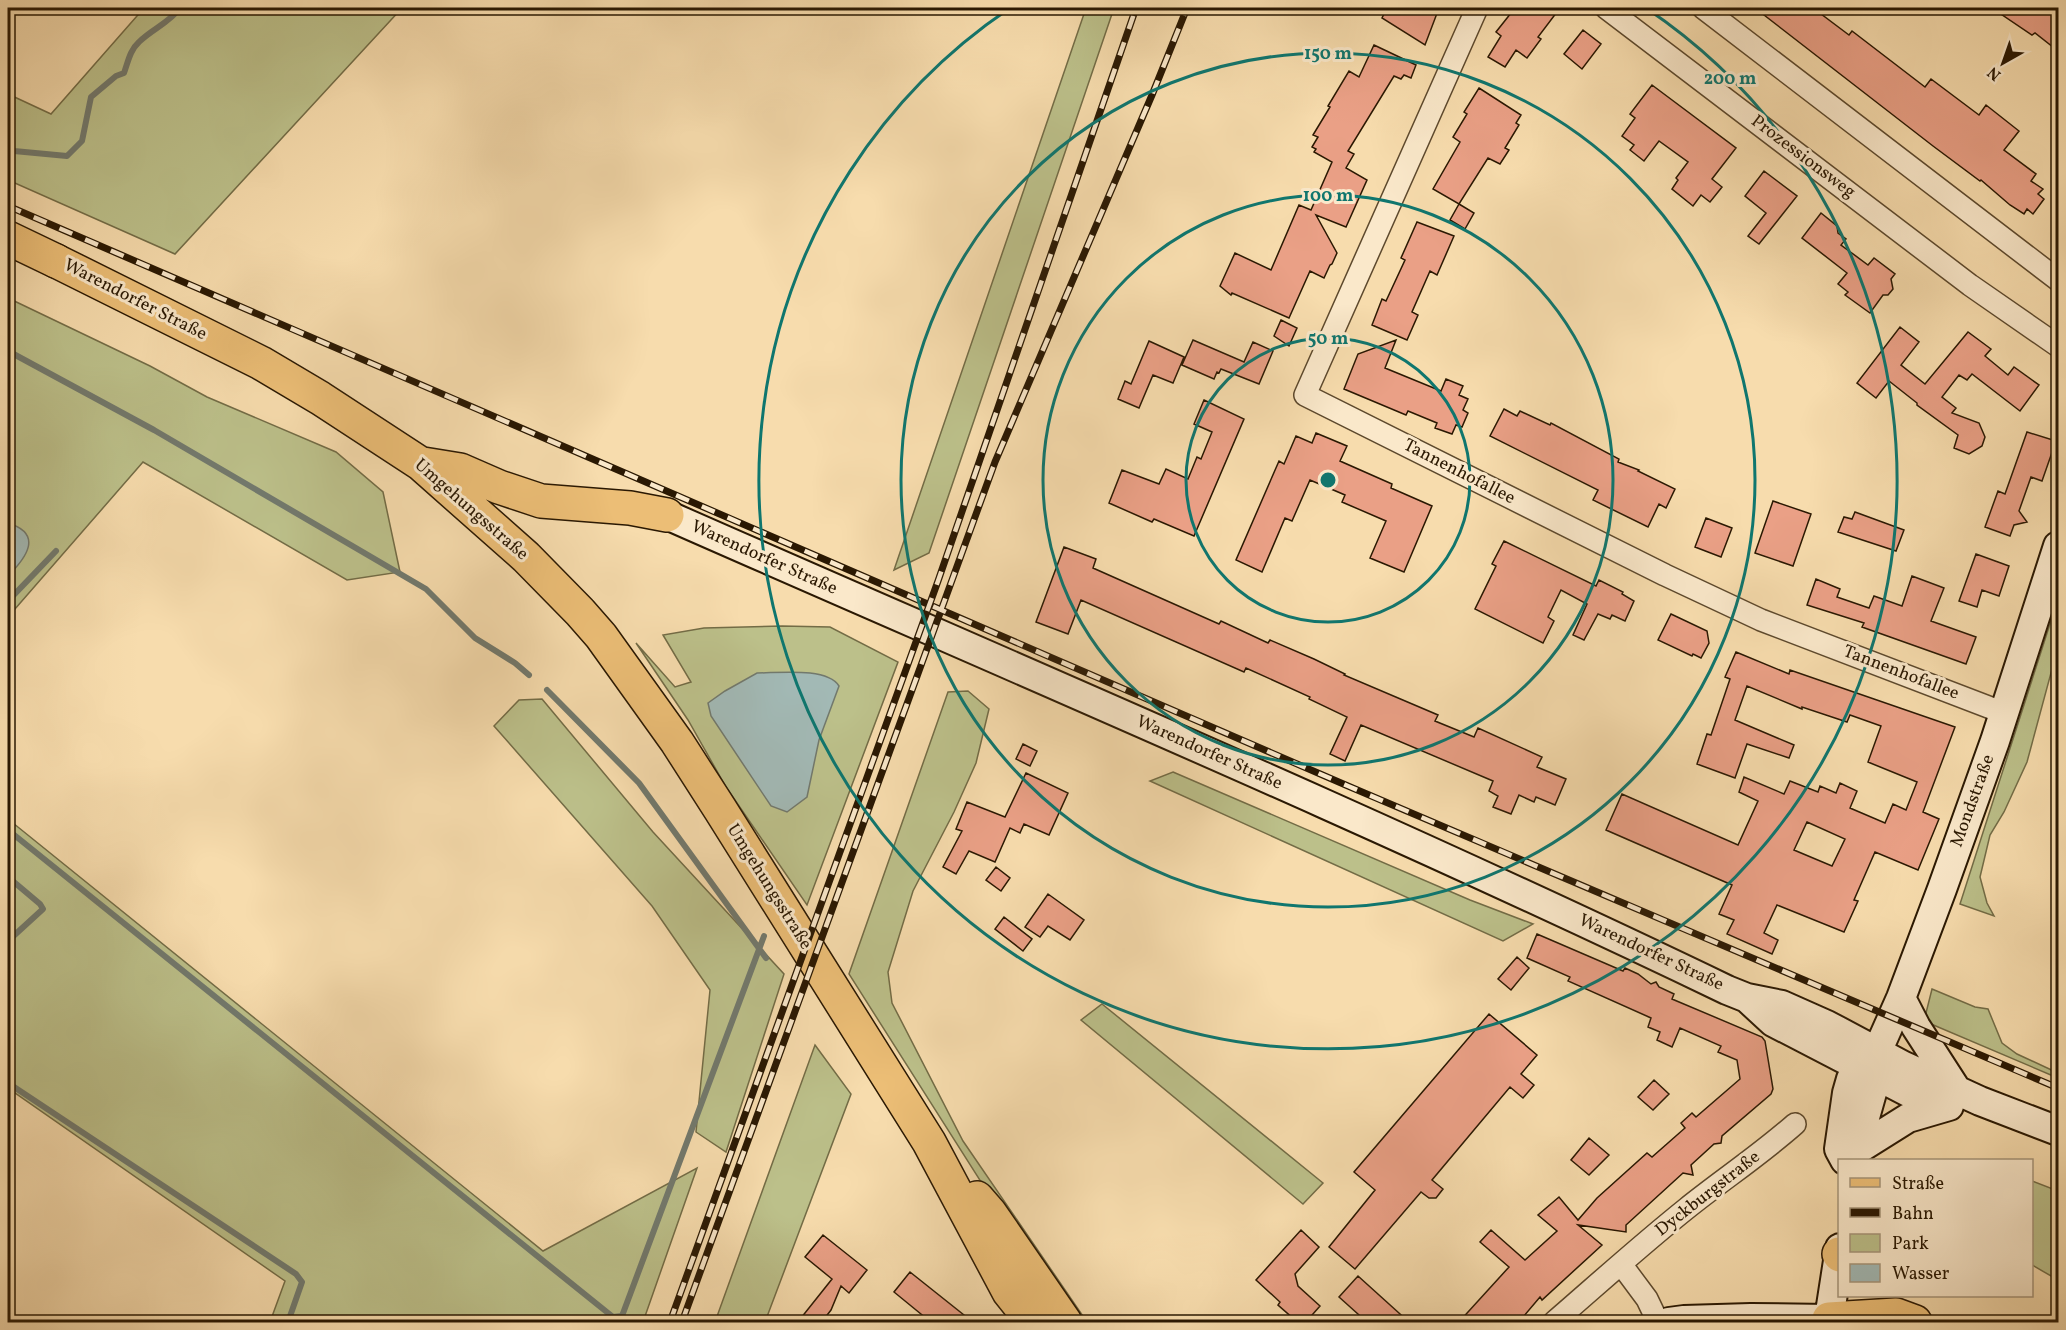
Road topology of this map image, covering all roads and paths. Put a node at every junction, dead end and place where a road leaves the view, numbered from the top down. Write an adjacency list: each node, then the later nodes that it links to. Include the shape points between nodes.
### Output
1 (1477, 8): 11 (street, Tannenhofallee, via 1305,395 1761,620)
2 (1606, 8): 6 (street, Prozessionsweg, via 1970,285)
3 (1703, 8): 5 (street)
4 (8, 238): 7 (main road, Warendorfer Straße)
5 (2058, 280)
6 (2058, 346)
7 (261, 363): 8 (main road, Umgehungsstraße)
8 (421, 464): 9 (main road, via 460,470 541,501 630,508); 17 (main road, Umgehungsstraße, via 526,557 601,636 677,742)
9 (667, 516): 13 (main road, Warendorfer Straße, via 1184,741 1747,998 1782,1005 1827,1025)
10 (2058, 546): 11 (main road, Mondstraße)
11 (2004, 713): 12 (main road, Mondstraße)
12 (1901, 998): 13 (main road, Mondstraße); 14 (main road)
13 (1870, 1065): 14 (main road, Warendorfer Straße); 18 (main road, via 1873,1089)
14 (1958, 1099): 16 (main road, Warendorfer Straße); 18 (main road, via 1908,1118)
15 (1795, 1124): 20 (street, Dyckburgstraße)
16 (2058, 1131)
17 (929, 1142): 21 (main road, Umgehungsstraße); 26 (main road, Umgehungsstraße, via 990,1213)
18 (1852, 1157)
19 (1838, 1259): 23 (main road)
20 (1621, 1264): 27 (street, Dyckburgstraße); 28 (street, via 1647,1299)
21 (1009, 1292): 24 (main road); 25 (main road, Umgehungsstraße)
22 (1895, 1311): 23 (main road)
23 (1829, 1321): 29 (main road, via 1751,1318)
24 (1027, 1323)
25 (1033, 1323)
26 (1065, 1323)
27 (1554, 1323)
28 (1658, 1323)
29 (1669, 1323)

